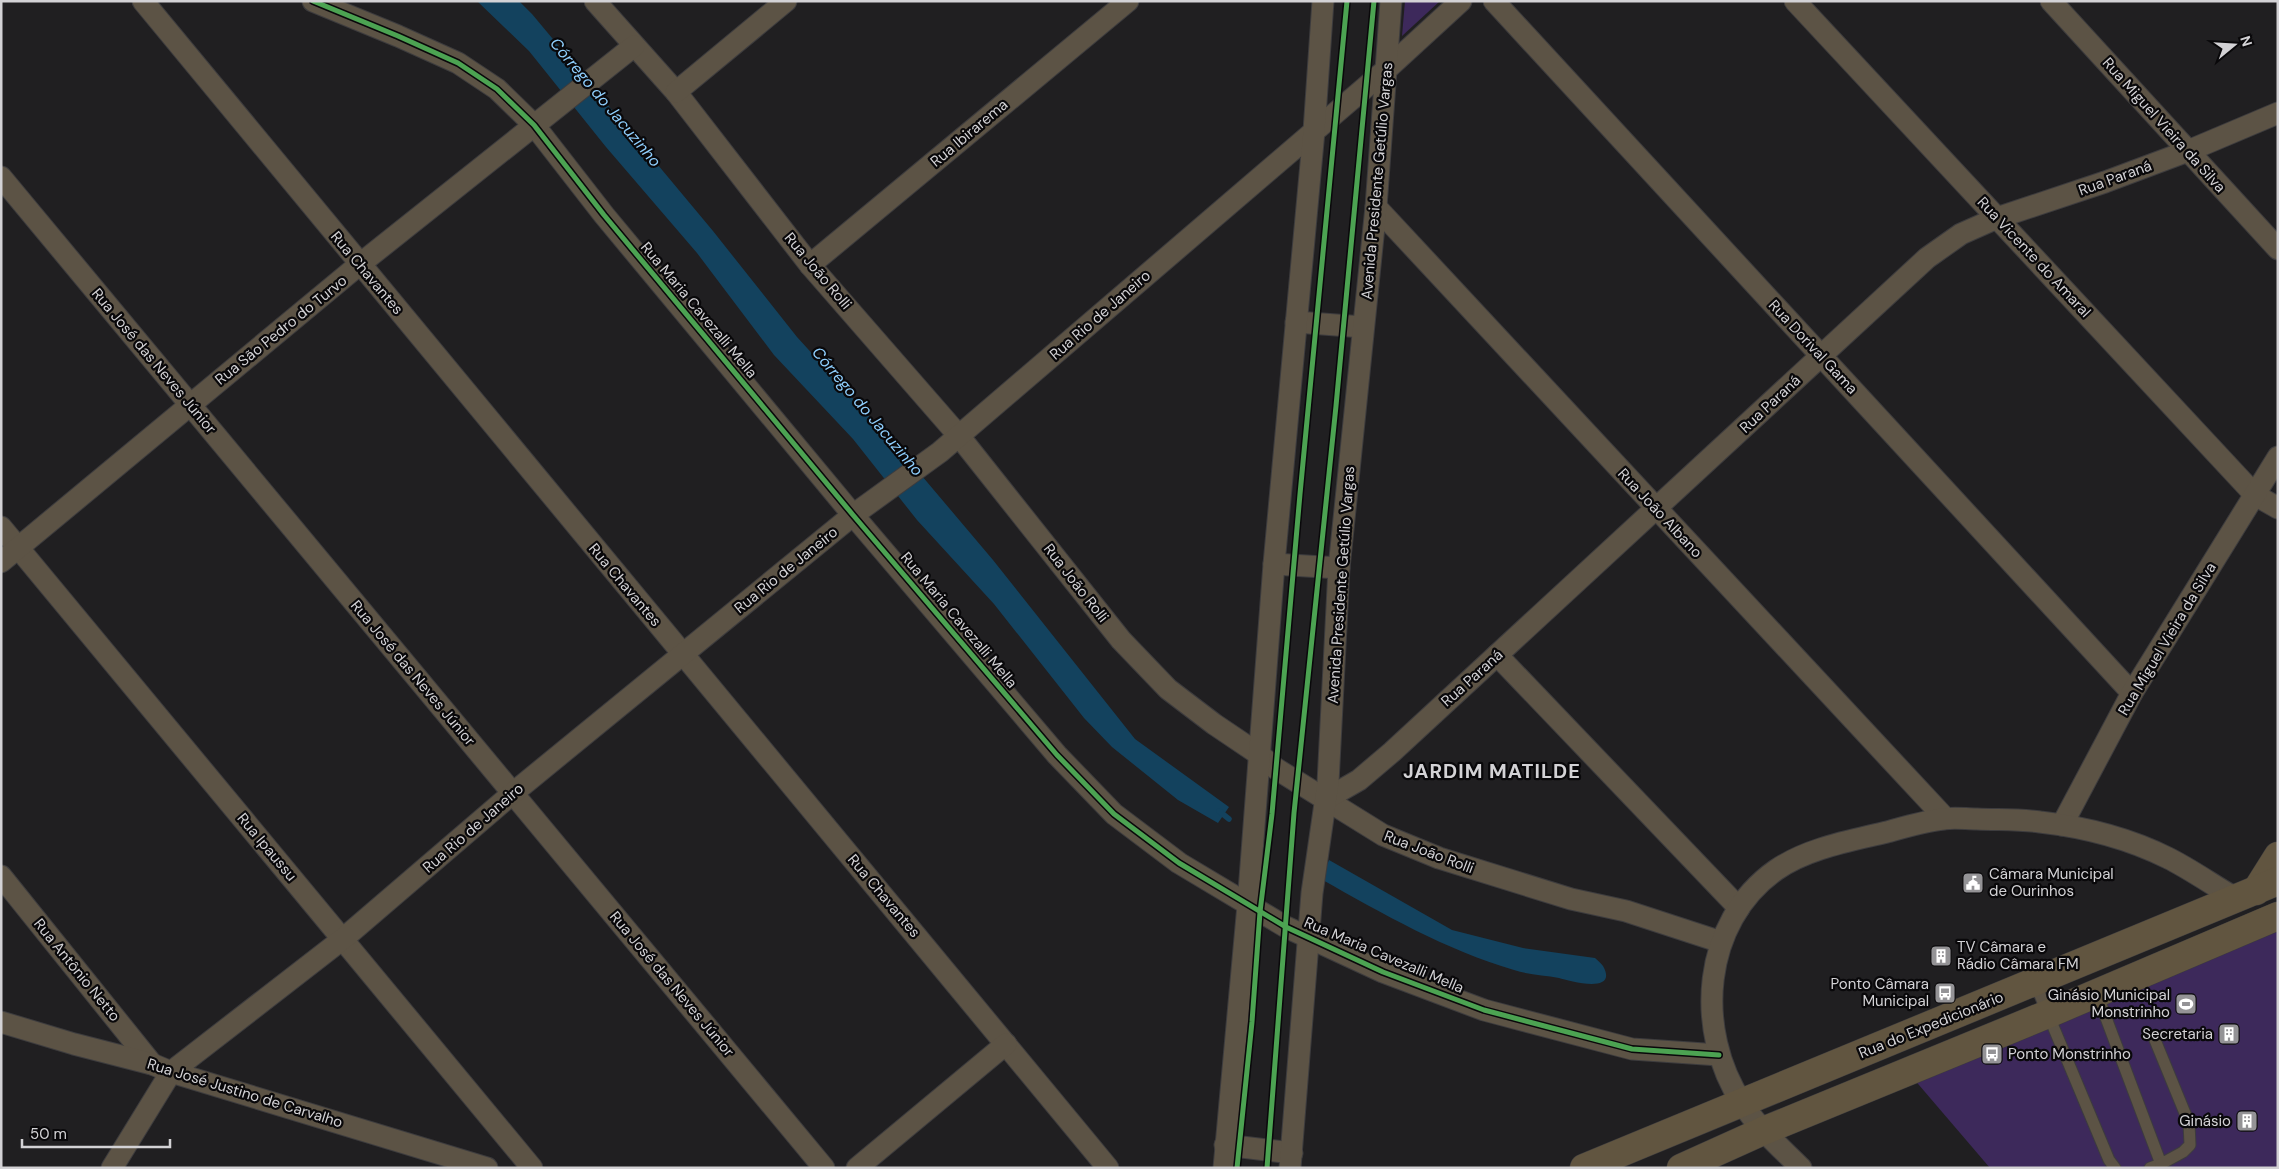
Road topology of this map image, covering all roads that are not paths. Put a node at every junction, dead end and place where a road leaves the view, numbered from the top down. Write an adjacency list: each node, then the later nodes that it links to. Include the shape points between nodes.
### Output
1 (143, 1): 23 (street, Rua Chavantes)
2 (313, 1): 16 (street, Rua Maria Cavezalli Mella, via 458,63 497,89)
3 (595, 1): 12 (street, Rua João Rolli)
4 (786, 1): 14 (street)
5 (1128, 1): 24 (street, Rua Ibirarema)
6 (1324, 1): 17 (street)
7 (1391, 1): 13 (street, Avenida Presidente Getúlio Vargas)
8 (1461, 1): 13 (street, Rua Rio de Janeiro)
9 (1494, 1): 27 (street, Rua Dorival Gama)
10 (1794, 1): 21 (street, Rua Vicente do Amaral)
11 (2051, 1): 18 (street, Rua Miguel Vieira da Silva)
12 (634, 46): 14 (street, Rua João Rolli); 16 (street, Rua São Pedro do Turvo)
13 (1388, 68): 17 (street, Rua Rio de Janeiro); 20 (street, Avenida Presidente Getúlio Vargas)
14 (676, 92): 24 (street, Rua João Rolli)
15 (2278, 113): 18 (street, Rua Paraná)
16 (534, 125): 23 (street, Rua São Pedro do Turvo); 34 (street, Rua Maria Cavezalli Mella, via 610,222)
17 (1314, 132): 25 (street); 29 (street, Rua Rio de Janeiro)
18 (2188, 151): 21 (street, Rua Paraná); 22 (street, Rua Miguel Vieira da Silva)
19 (1, 178): 28 (street, Rua José das Neves Júnior)
20 (1376, 207): 26 (street, Avenida Presidente Getúlio Vargas); 33 (street, Rua João Albano)
21 (1997, 218): 27 (street, Rua Paraná, via 1961,234 1928,258); 31 (street, Rua Vicente do Amaral)
22 (2278, 249)
23 (360, 264): 28 (street, Rua São Pedro do Turvo); 40 (street, Rua Chavantes)
24 (810, 264): 29 (street, Rua João Rolli)
25 (1296, 322): 26 (street); 38 (street)
26 (1363, 327): 39 (street, Avenida Presidente Getúlio Vargas)
27 (1821, 356): 33 (street, Rua Paraná); 42 (street, Rua Dorival Gama)
28 (190, 405): 36 (street, Rua São Pedro do Turvo); 44 (street, Rua José das Neves Júnior)
29 (959, 436): 34 (street, Rua Rio de Janeiro); 43 (street, Rua João Rolli, via 1121,640 1168,689)
30 (2278, 457): 31 (street, Rua Miguel Vieira da Silva)
31 (2255, 495): 32 (street, Rua Vicente do Amaral); 42 (street, Rua Miguel Vieira da Silva)
32 (2278, 508)
33 (1657, 509): 41 (street, Rua Paraná); 46 (street, Rua João Albano)
34 (853, 515): 40 (street, Rua Rio de Janeiro); 51 (street, Rua Maria Cavezalli Mella, via 1057,755 1114,814 1178,863)
35 (1, 526): 36 (street, Rua Ipaussu)
36 (19, 548): 37 (street, Rua São Pedro do Turvo); 55 (street, Rua Ipaussu)
37 (1, 562)
38 (1274, 564): 39 (street); 43 (street)
39 (1339, 568): 45 (street, Avenida Presidente Getúlio Vargas)
40 (683, 654): 44 (street, Rua Rio de Janeiro); 63 (street, Rua Chavantes)
41 (1497, 655): 45 (street, Rua Paraná, via 1359,780); 52 (street)
42 (2132, 693): 47 (street, Rua Miguel Vieira da Silva)
43 (1260, 755): 45 (street, Rua João Rolli); 51 (street)
44 (513, 793): 55 (street, Rua Rio de Janeiro); 75 (street, Rua José das Neves Júnior)
45 (1326, 799): 54 (street, Avenida Presidente Getúlio Vargas); 56 (street, Rua João Rolli, via 1382,835 1439,858 1571,899 1626,911)
46 (1945, 818): 47 (street); 52 (street, via 1820,849 1794,860 1757,886)
47 (2062, 825): 50 (street, via 2121,839)
48 (2278, 856): 50 (main road)
49 (1, 876): 66 (street, Rua Antônio Netto)
50 (2257, 890): 57 (main road, Rua do Expedicionário)
51 (1248, 905): 54 (street, Rua Maria Cavezalli Mella); 69 (street)
52 (1739, 908): 56 (street)
53 (2278, 916): 58 (main road)
54 (1308, 937): 65 (street, Rua Maria Cavezalli Mella, via 1383,972 1484,1010 1632,1049); 70 (street, Avenida Presidente Getúlio Vargas)
55 (344, 938): 66 (street, Rua Rio de Janeiro); 74 (street, Rua Ipaussu)
56 (1721, 942): 65 (street, via 1711,992)
57 (2035, 983): 59 (lane); 61 (main road, Rua do Expedicionário)
58 (2097, 993): 59 (main road); 71 (lane)
59 (2048, 1014): 64 (main road); 82 (lane)
60 (1, 1022): 66 (street, Rua José Justino de Carvalho)
61 (1936, 1023): 64 (main road); 67 (main road, Rua do Expedicionário)
62 (2155, 1040): 71 (lane, via 2189,1123 2190,1145)
63 (1006, 1044): 76 (street); 77 (street, Rua Chavantes)
64 (1950, 1053): 68 (main road)
65 (1719, 1055): 67 (street)
66 (162, 1068): 72 (street); 73 (street, Rua José Justino de Carvalho)
67 (1741, 1102): 68 (street); 79 (main road, Rua do Expedicionário)
68 (1763, 1131): 80 (main road); 81 (street)
69 (1225, 1145): 70 (street); 78 (street)
70 (1291, 1160)
71 (2155, 1166)
72 (112, 1168)
73 (487, 1168)
74 (532, 1168)
75 (824, 1168)
76 (857, 1168)
77 (1108, 1168)
78 (1224, 1168)
79 (1584, 1168)
80 (1681, 1168)
81 (1801, 1168)
82 (2115, 1168)

